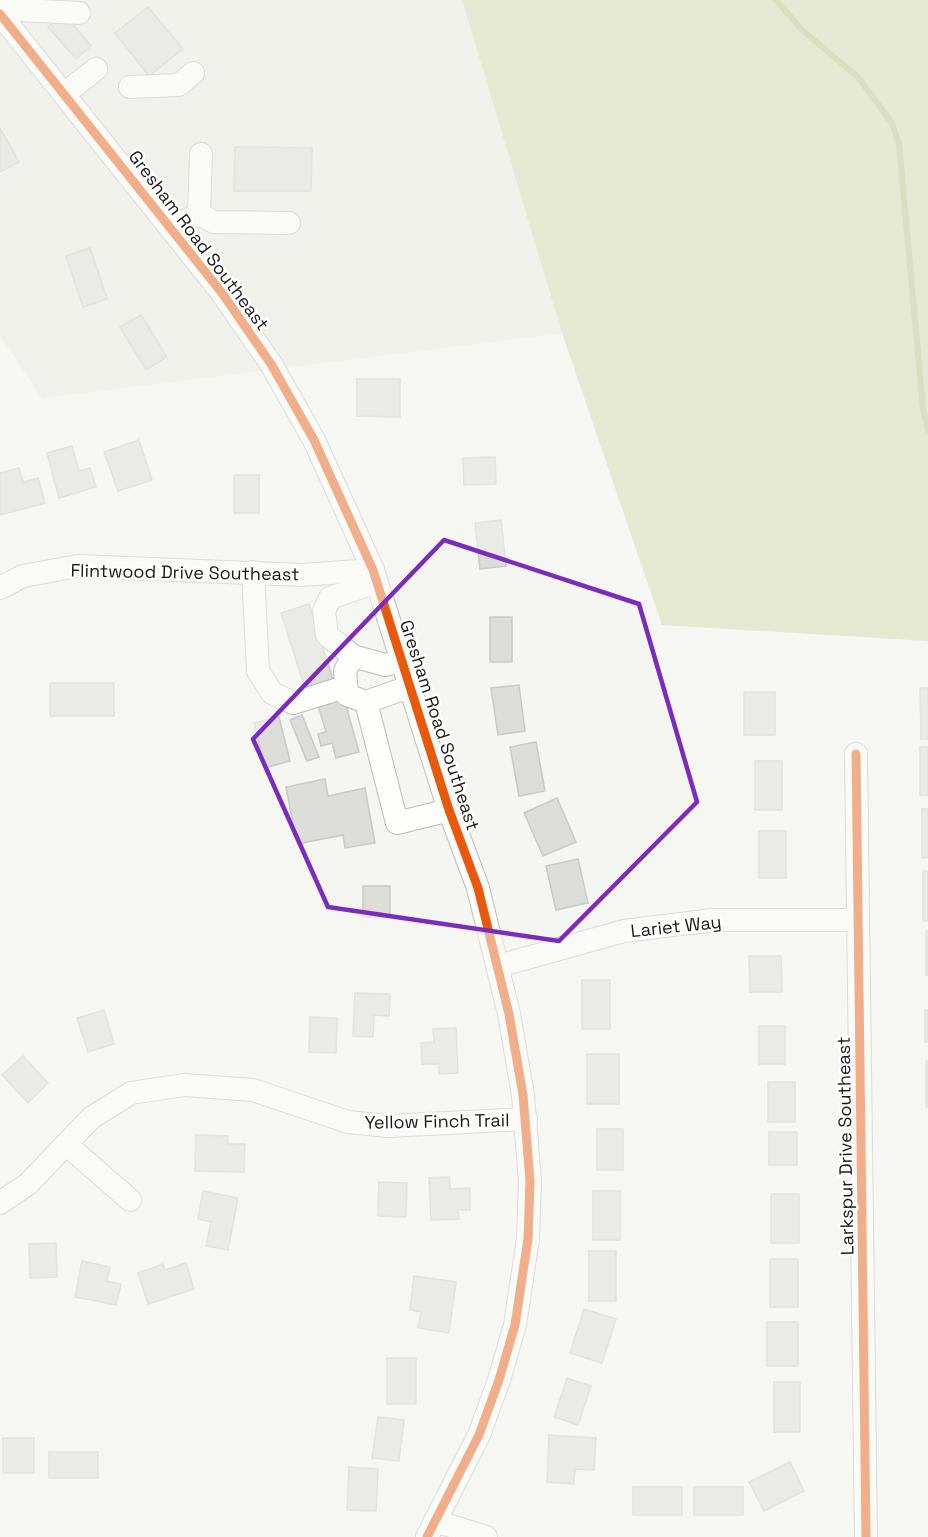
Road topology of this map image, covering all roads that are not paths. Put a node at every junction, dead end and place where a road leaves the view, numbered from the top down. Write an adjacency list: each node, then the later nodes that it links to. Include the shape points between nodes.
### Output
1 (0, 9): 2 (street)
2 (79, 13)
3 (0, 14): 7 (street, Gresham Road Southeast)
4 (96, 69): 7 (street)
5 (193, 73): 6 (street, via 179,85)
6 (130, 87)
7 (64, 94): 11 (street, Gresham Road Southeast)
8 (201, 154): 9 (street)
9 (199, 214): 10 (street, via 214,222); 11 (street)
10 (289, 223)
11 (171, 228): 13 (street, Gresham Road Southeast, via 271,364 314,440)
12 (253, 572): 13 (street, Flintwood Drive Southeast); 14 (street, Flintwood Drive Southeast, via 78,566 23,576); 17 (street, via 258,671 272,693 293,703)
13 (375, 576): 15 (street, via 330,598 324,611 327,635); 16 (street, Gresham Road Southeast)
14 (0, 588)
15 (353, 656): 16 (street, via 385,665); 17 (street, via 345,671)
16 (401, 660): 18 (street, Gresham Road Southeast)
17 (345, 687): 19 (street, via 347,695)
18 (410, 687): 19 (street); 21 (street, Gresham Road Southeast)
19 (366, 702): 21 (street, via 397,823)
20 (856, 754): 22 (street, Larkspur Drive Southeast)
21 (449, 810): 23 (street, Gresham Road Southeast, via 478,888)
22 (858, 920): 23 (street, Lariet Way, via 713,920 624,931); 30 (street, Larkspur Drive Southeast)
23 (498, 966): 24 (street, Gresham Road Southeast)
24 (526, 1119): 25 (street, Yellow Finch Trail, via 388,1126 348,1122 253,1090 184,1085 131,1093 91,1118); 28 (street, Gresham Road Southeast, via 528,1239 515,1325 479,1434)
25 (67, 1145): 26 (street); 27 (street, Yellow Finch Trail, via 28,1184)
26 (130, 1200)
27 (0, 1203)
28 (431, 1529): 29 (street)
29 (486, 1537)
30 (867, 1537)

